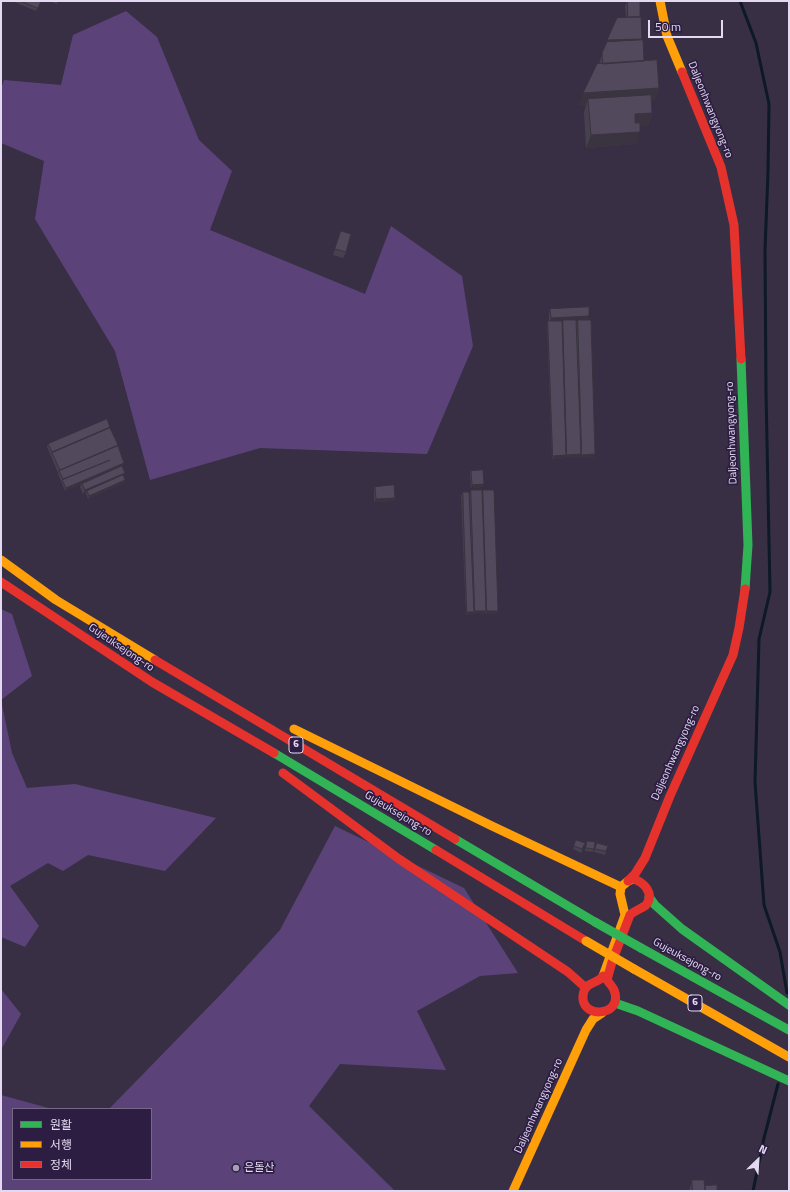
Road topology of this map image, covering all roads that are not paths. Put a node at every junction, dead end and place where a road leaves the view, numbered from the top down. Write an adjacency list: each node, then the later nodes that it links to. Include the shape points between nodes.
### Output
1 (660, 1): 10 (main road, Daljeonhwangyong-ro, via 668,36 721,167 734,225 748,545 745,591 733,654)
2 (1, 560): 4 (main road, Gujeuksejong-ro / 6)
3 (1, 582): 5 (main road, Gujeuksejong-ro / 6)
4 (56, 600): 7 (main road, via 130,636); 20 (main road, Gujeuksejong-ro / 6, bridge, via 595,922)
5 (103, 650): 6 (main road); 21 (main road, Gujeuksejong-ro / 6, bridge, via 152,682 586,941)
6 (174, 705)
7 (252, 707)
8 (286, 725): 11 (main road, via 492,826)
9 (277, 769): 14 (main road, via 399,859 562,968)
10 (645, 858): 11 (main road, via 635,874); 12 (main road, via 642,876)
11 (624, 884): 12 (main road, via 633,879 642,881); 14 (main road, via 620,894 625,915 622,926 602,978)
12 (647, 886): 13 (main road)
13 (649, 897): 15 (main road, via 645,906 630,915 612,962 607,980 616,995); 17 (main road, via 682,929)
14 (586, 988): 16 (main road, Daljeonhwangyong-ro, via 583,998)
15 (615, 1003): 18 (main road, Daljeonhwangyong-ro, via 611,1009); 22 (main road, via 638,1011)
16 (585, 1005): 18 (main road, via 590,1010); 19 (main road, Daljeonhwangyong-ro, via 588,1016)
17 (789, 1005)
18 (602, 1013): 19 (main road, Daljeonhwangyong-ro, via 593,1019)
19 (586, 1030): 23 (main road, Daljeonhwangyong-ro)
20 (789, 1030)
21 (789, 1057)
22 (789, 1081)
23 (513, 1191)

